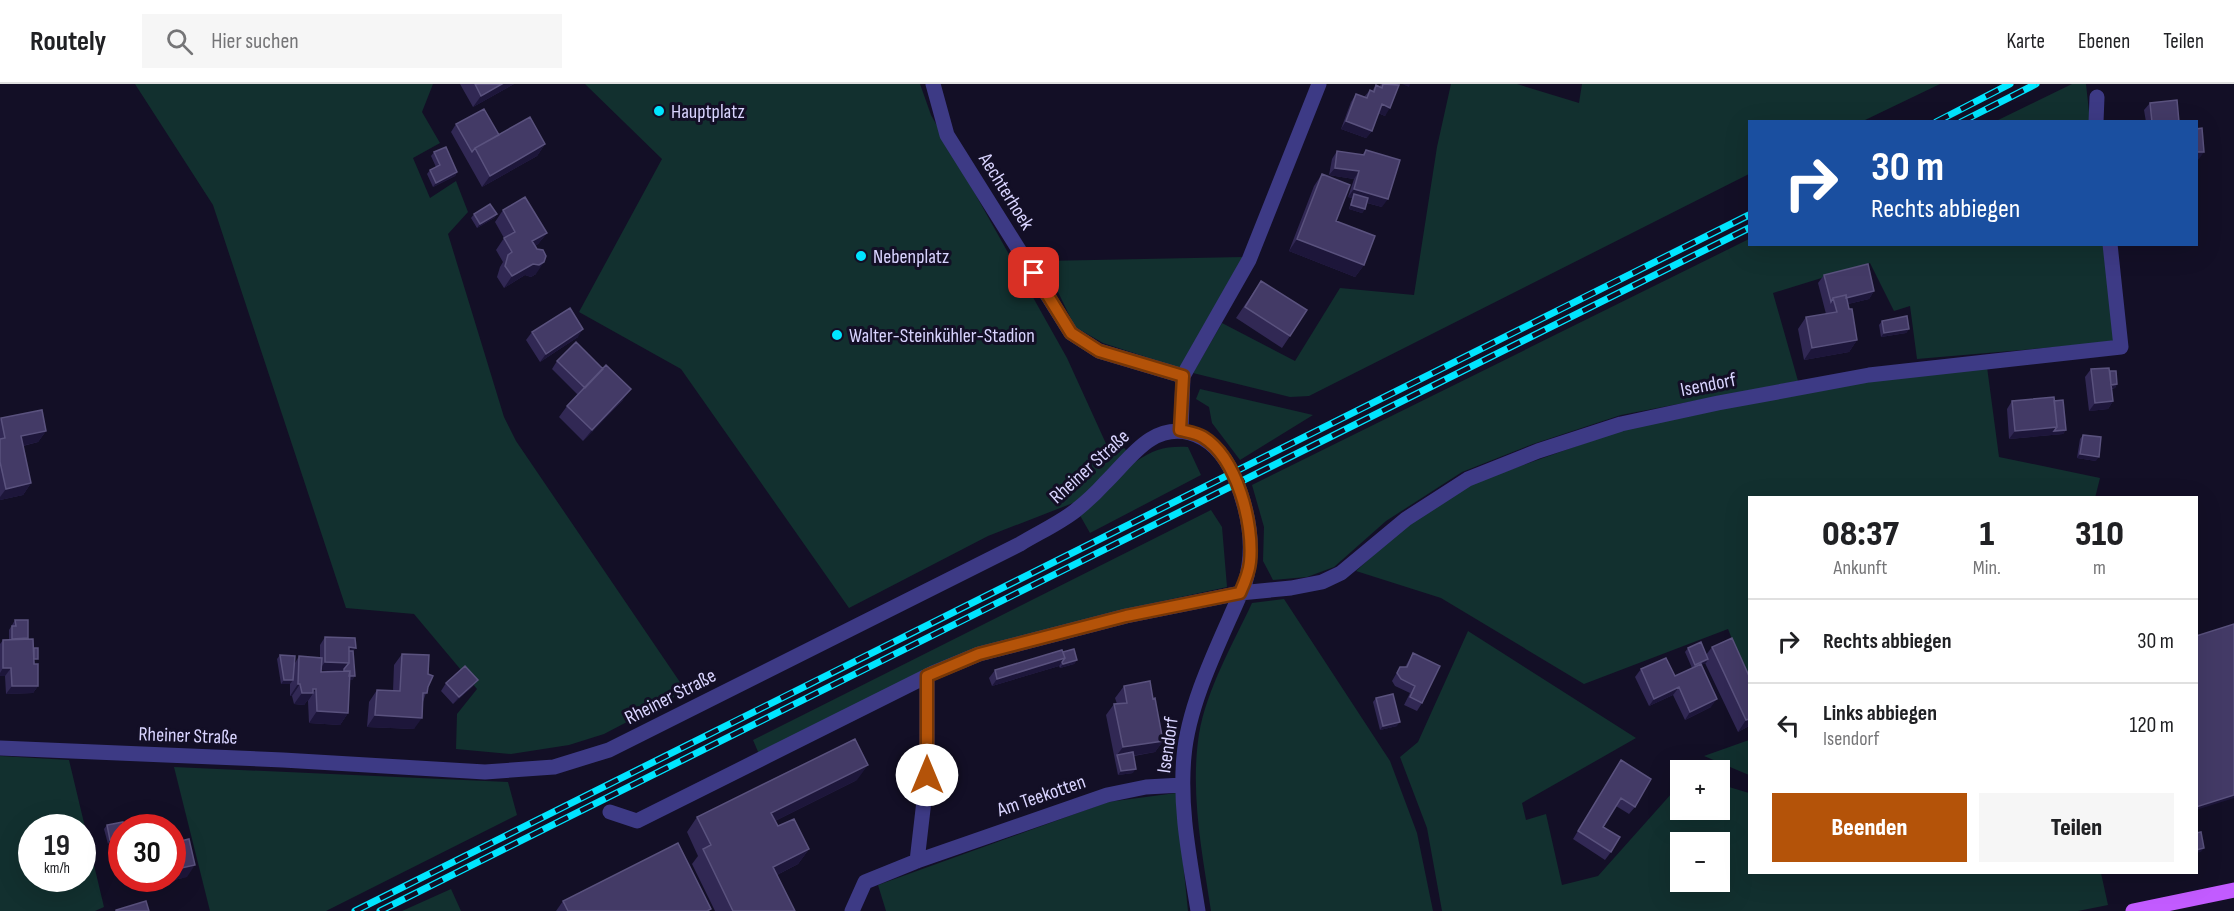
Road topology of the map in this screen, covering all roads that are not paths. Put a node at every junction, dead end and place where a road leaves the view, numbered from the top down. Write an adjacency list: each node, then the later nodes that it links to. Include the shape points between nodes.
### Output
1 (933, 84): 6 (street, Aechterhoek, via 947,135 1071,333 1099,351)
2 (1319, 84): 6 (street, via 1249,260)
3 (2097, 97): 4 (street)
4 (2096, 120)
5 (2110, 246): 8 (street, Isendorf, via 2121,347 1869,375 1621,424 1468,479 1406,519 1341,573 1322,582)
6 (1183, 376): 7 (street)
7 (1180, 430): 8 (street, Isendorf, via 1201,436 1219,450 1237,483 1250,528 1251,556); 10 (street, Rheiner Straße, via 1157,434 1132,453 1074,511 1020,544 609,750 554,767 485,772)
8 (1240, 593): 9 (street, via 1126,616 979,654); 11 (street, Isendorf, via 1194,707)
9 (927, 676): 12 (street, via 637,821); 13 (street, via 927,775)
10 (0, 748)
11 (1182, 785): 13 (street, Am Teekotten, via 1107,795); 16 (street, Isendorf)
12 (610, 812)
13 (916, 861): 15 (street, Am Teekotten, via 865,882)
14 (2234, 890): 17 (main road)
15 (852, 911)
16 (1198, 911)
17 (2133, 911)

